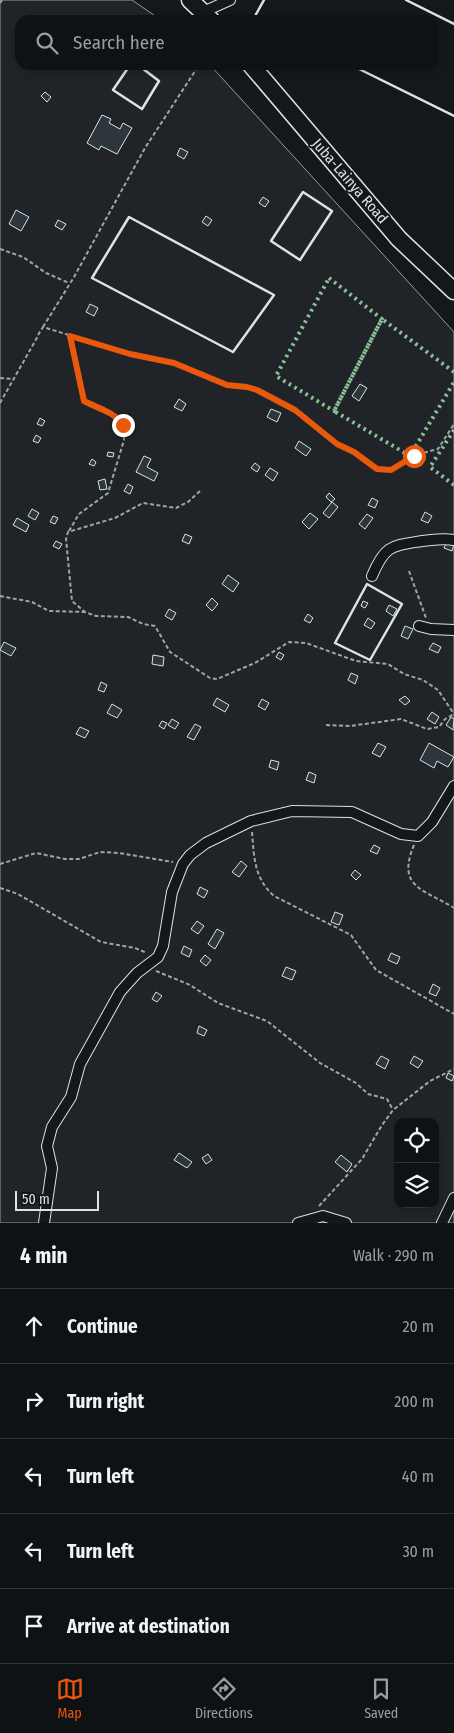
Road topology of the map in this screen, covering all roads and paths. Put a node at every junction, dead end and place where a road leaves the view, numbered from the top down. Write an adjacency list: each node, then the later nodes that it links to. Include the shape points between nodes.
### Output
1 (2, 0): 4 (path)
2 (190, 0): 5 (main road)
3 (230, 0): 6 (street)
4 (0, 3)
5 (206, 15)
6 (208, 15)
7 (196, 70): 10 (path, via 145,148)
8 (255, 70): 11 (main road, Juba-Lainya Road, via 400,238)
9 (0, 249): 10 (path, via 23,257 46,273)
10 (69, 283): 12 (path)
11 (454, 291)
12 (38, 335): 13 (path, via 43,327); 15 (path)
13 (70, 336): 17 (path, via 174,363 227,385 257,390 295,410 337,444 377,469 391,470 419,454 438,449); 19 (path, via 84,401 118,417 123,425 124,440 108,493 79,514)
14 (0, 378): 15 (path)
15 (13, 379): 16 (path)
16 (0, 403)
17 (454, 424)
18 (200, 491): 19 (path, via 176,508 143,503 115,518)
19 (68, 532): 24 (path, via 70,597)
20 (454, 540): 22 (street, via 395,545 383,554)
21 (409, 571): 26 (path)
22 (372, 576)
23 (0, 596): 24 (path, via 32,602 49,611)
24 (85, 612): 28 (path, via 100,617 128,616 155,626 170,652 210,678 217,679 255,663 289,642 306,643 356,661 388,664 431,684)
25 (419, 626): 26 (street)
26 (431, 629): 27 (street)
27 (454, 630)
28 (454, 714): 29 (path, via 439,727 427,729 401,719 350,726)
29 (326, 725)
30 (454, 786): 32 (street, via 432,822)
31 (251, 821): 32 (street, via 292,811 352,812 401,834); 34 (street, via 206,843); 39 (path, via 256,871 265,888 351,935 376,970)
32 (418, 836): 36 (path, via 407,866 408,878)
33 (0, 864): 34 (path, via 36,853 65,860 100,852 119,852)
34 (183, 864): 37 (street, via 172,892 163,946)
35 (0, 888): 37 (path, via 18,894 101,942 135,948)
36 (454, 908)
37 (158, 957): 38 (street)
38 (146, 967): 41 (path, via 190,985 218,1003 267,1021 320,1063 356,1083 368,1094 386,1099); 44 (street, via 112,1004 80,1064 71,1098 52,1127 47,1146 52,1168)
39 (454, 1014)
40 (454, 1069): 41 (path, via 430,1081)
41 (393, 1110): 43 (path, via 362,1159)
42 (454, 1198): 47 (street)
43 (308, 1219): 45 (street); 46 (street, via 323,1216)
44 (44, 1223)
45 (298, 1223)
46 (346, 1223)
47 (442, 1223)

